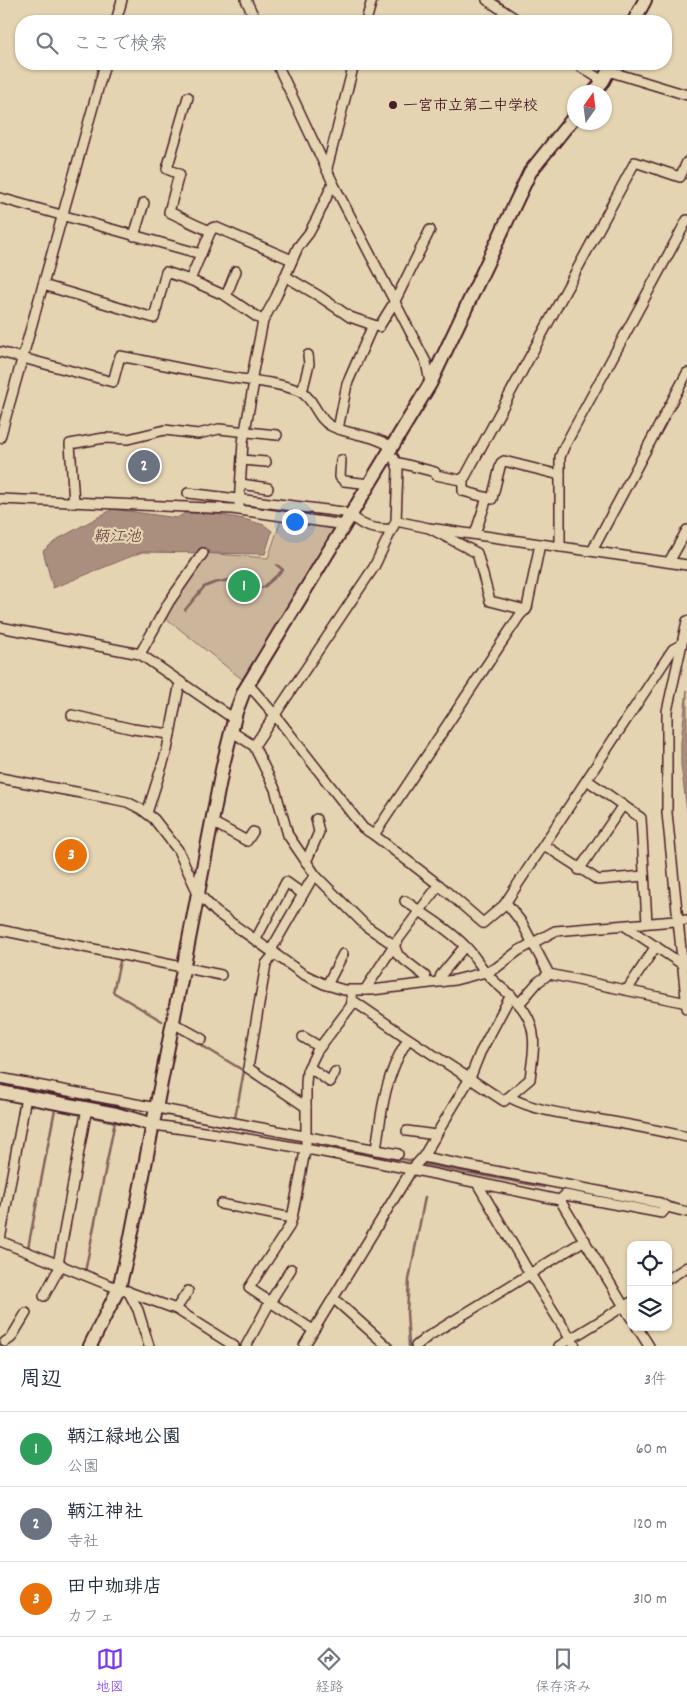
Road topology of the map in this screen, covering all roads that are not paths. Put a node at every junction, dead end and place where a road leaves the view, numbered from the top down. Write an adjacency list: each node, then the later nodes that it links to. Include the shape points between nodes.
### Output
1 (122, 0): 6 (street)
2 (246, 0): 7 (street)
3 (372, 0): 8 (street)
4 (487, 0): 9 (street)
5 (645, 0): 10 (street)
6 (118, 15)
7 (253, 15)
8 (368, 15)
9 (510, 15)
10 (637, 15)
11 (103, 70): 24 (street)
12 (280, 70): 20 (street)
13 (353, 70): 20 (street)
14 (608, 72): 15 (street); 16 (street)
15 (599, 85)
16 (687, 95)
17 (188, 96): 27 (street, via 167,169 179,174 169,212)
18 (567, 126): 44 (street, via 530,172)
19 (687, 162): 55 (street, via 680,177 635,162)
20 (327, 168): 21 (street)
21 (333, 184): 30 (street); 36 (street)
22 (0, 198): 24 (street)
23 (144, 203): 28 (street)
24 (63, 216): 28 (street); 34 (street)
25 (687, 220): 54 (street, via 564,447 560,457)
26 (430, 230): 36 (street)
27 (211, 231): 29 (street); 30 (street, via 215,227)
28 (134, 236): 29 (street)
29 (201, 254): 33 (street)
30 (292, 260): 32 (street)
31 (236, 271): 35 (street)
32 (285, 276): 37 (street); 38 (street, via 350,317)
33 (190, 280): 34 (street, via 166,272 154,318); 35 (street)
34 (43, 285): 41 (street)
35 (226, 296): 37 (street)
36 (395, 301): 38 (street, via 379,327); 44 (street, via 426,362)
37 (263, 321): 43 (street)
38 (373, 325): 46 (street, via 347,384)
39 (0, 352): 41 (street)
40 (308, 355): 45 (street)
41 (22, 359): 43 (street, via 113,382 120,356); 49 (street)
42 (687, 373): 72 (street)
43 (253, 381): 45 (street); 47 (street)
44 (430, 384): 50 (street)
45 (302, 392): 46 (street, via 326,424)
46 (338, 429): 50 (street, via 375,438)
47 (245, 431): 48 (street); 51 (street); 63 (street, via 219,429 198,434 165,430 128,439 104,438 70,444)
48 (277, 435)
49 (0, 438)
50 (392, 454): 55 (street, via 436,475); 57 (street); 66 (street, via 398,469)
51 (242, 460): 53 (street); 56 (street)
52 (341, 460): 57 (street, via 340,477 344,481)
53 (266, 462)
54 (560, 475): 60 (street, via 504,461 492,499); 71 (street)
55 (463, 478): 60 (street, via 463,491)
56 (241, 484): 58 (street); 62 (street)
57 (370, 484): 65 (street)
58 (268, 488)
59 (188, 493): 62 (street)
60 (487, 498): 69 (street)
61 (0, 499): 63 (street)
62 (240, 500): 64 (street); 65 (street)
63 (74, 503): 64 (street)
64 (239, 511): 65 (street)
65 (346, 518): 66 (street, via 370,527); 83 (street)
66 (394, 525): 67 (street); 85 (street, via 374,567)
67 (429, 528): 69 (street); 74 (street)
68 (687, 530): 75 (street)
69 (478, 535): 70 (street); 74 (street)
70 (540, 544): 71 (street); 77 (street)
71 (560, 547): 72 (street)
72 (592, 551): 75 (street)
73 (203, 553): 81 (street, via 169,602)
74 (477, 553): 77 (street, via 490,601)
75 (669, 562): 76 (street)
76 (687, 565)
77 (526, 610): 96 (street)
78 (687, 621): 80 (street)
79 (0, 627): 81 (street)
80 (682, 645): 90 (street, via 673,650); 108 (street, via 667,711 667,813)
81 (140, 654): 82 (street)
82 (180, 682): 86 (street); 87 (street)
83 (248, 684): 85 (street); 86 (street)
84 (72, 716): 87 (street)
85 (275, 716): 88 (street); 96 (street, via 363,828)
86 (233, 725): 88 (street); 94 (street)
87 (170, 734): 92 (street)
88 (254, 746): 98 (street, via 275,789 288,835)
89 (0, 778): 92 (street, via 127,802)
90 (587, 780): 91 (street); 97 (street)
91 (623, 805): 99 (street); 101 (street, via 641,818)
92 (146, 813): 103 (street, via 178,850)
93 (316, 819): 98 (street, via 319,832)
94 (212, 822): 95 (street, via 247,841); 103 (street)
95 (253, 832)
96 (374, 835): 102 (street)
97 (544, 845): 99 (street); 106 (street)
98 (306, 862): 100 (street)
99 (579, 870): 101 (street, via 598,880)
100 (316, 876): 104 (street); 114 (street, via 366,926)
101 (644, 876): 109 (street)
102 (439, 885): 106 (street, via 483,922); 107 (street)
103 (198, 893): 112 (street, via 216,912); 120 (street)
104 (303, 894): 112 (street, via 286,882); 117 (street)
105 (405, 901): 107 (street)
106 (504, 905): 113 (street, via 522,923)
107 (420, 911): 114 (street); 115 (street)
108 (682, 920): 109 (street); 119 (street)
109 (648, 923): 110 (street)
110 (625, 926): 113 (street, via 555,931); 116 (street)
111 (0, 930): 120 (street)
112 (256, 939): 117 (street)
113 (533, 942): 121 (street); 122 (street)
114 (394, 945): 125 (street, via 398,955 425,976); 128 (street)
115 (466, 946): 121 (street); 124 (street)
116 (656, 946): 119 (street); 129 (street)
117 (273, 951): 126 (street, via 303,974); 149 (street, via 266,964 248,1068)
118 (343, 954): 126 (street)
119 (682, 964): 132 (street)
120 (184, 967): 123 (street); 135 (street)
121 (486, 972): 124 (street); 130 (street)
122 (549, 974): 129 (street); 133 (street)
123 (221, 975)
124 (439, 981): 125 (street)
125 (427, 982): 128 (street)
126 (327, 985): 127 (street)
127 (349, 990): 128 (street); 131 (street)
128 (364, 990)
129 (627, 990): 132 (street)
130 (511, 996): 133 (street); 137 (street)
131 (352, 1000): 140 (street); 141 (street)
132 (687, 1003): 134 (street)
133 (520, 1004): 148 (street, via 530,1023 533,1055 530,1079)
134 (687, 1008)
135 (173, 1023): 139 (street); 151 (street)
136 (485, 1024): 137 (street)
137 (492, 1032): 145 (street)
138 (303, 1037): 141 (street)
139 (202, 1039)
140 (408, 1039): 145 (street); 158 (street, via 388,1080)
141 (320, 1047): 142 (street)
142 (309, 1067): 143 (street, via 330,1082); 149 (street)
143 (335, 1072)
144 (0, 1078): 151 (street)
145 (470, 1078): 148 (street, via 504,1101); 154 (street)
146 (0, 1092): 147 (street)
147 (26, 1097): 150 (street); 168 (street)
148 (509, 1097): 156 (street, via 551,1111)
149 (306, 1107): 155 (street)
150 (87, 1108): 152 (street); 172 (street)
151 (156, 1108): 152 (street); 155 (street)
152 (154, 1125): 157 (street, via 240,1136); 177 (street)
153 (407, 1131): 154 (street)
154 (436, 1135): 160 (street)
155 (306, 1137): 157 (street); 158 (street)
156 (687, 1137)
157 (305, 1149): 161 (street); 167 (street)
158 (376, 1150): 159 (street)
159 (398, 1154)
160 (423, 1157): 161 (street); 165 (street, via 660,1203)
161 (412, 1169): 162 (street); 180 (street)
162 (478, 1183): 163 (street); 175 (street)
163 (560, 1200): 165 (street, via 565,1195 662,1213); 169 (street)
164 (222, 1204): 167 (street)
165 (667, 1208): 166 (street)
166 (687, 1212)
167 (292, 1218): 181 (street, via 248,1288)
168 (0, 1240): 172 (street)
169 (585, 1240): 171 (street); 175 (street)
170 (606, 1255): 171 (street)
171 (597, 1260): 182 (street)
172 (60, 1265): 177 (street); 179 (street)
173 (687, 1267): 176 (street)
174 (291, 1269): 181 (street)
175 (530, 1274): 188 (street); 195 (street)
176 (672, 1276)
177 (123, 1290): 183 (street); 189 (street); 190 (street, via 138,1310)
178 (188, 1290): 183 (street)
179 (44, 1296)
180 (333, 1298): 185 (street); 194 (street)
181 (270, 1302): 185 (street); 192 (street)
182 (627, 1304): 188 (street)
183 (176, 1309): 191 (street)
184 (26, 1313): 187 (street)
185 (313, 1330): 193 (street)
186 (640, 1331): 197 (street)
187 (6, 1342)
188 (573, 1342): 196 (street)
189 (90, 1346)
190 (148, 1346)
191 (234, 1346)
192 (246, 1346)
193 (304, 1346)
194 (387, 1346)
195 (416, 1346)
196 (559, 1346)
197 (649, 1346)

